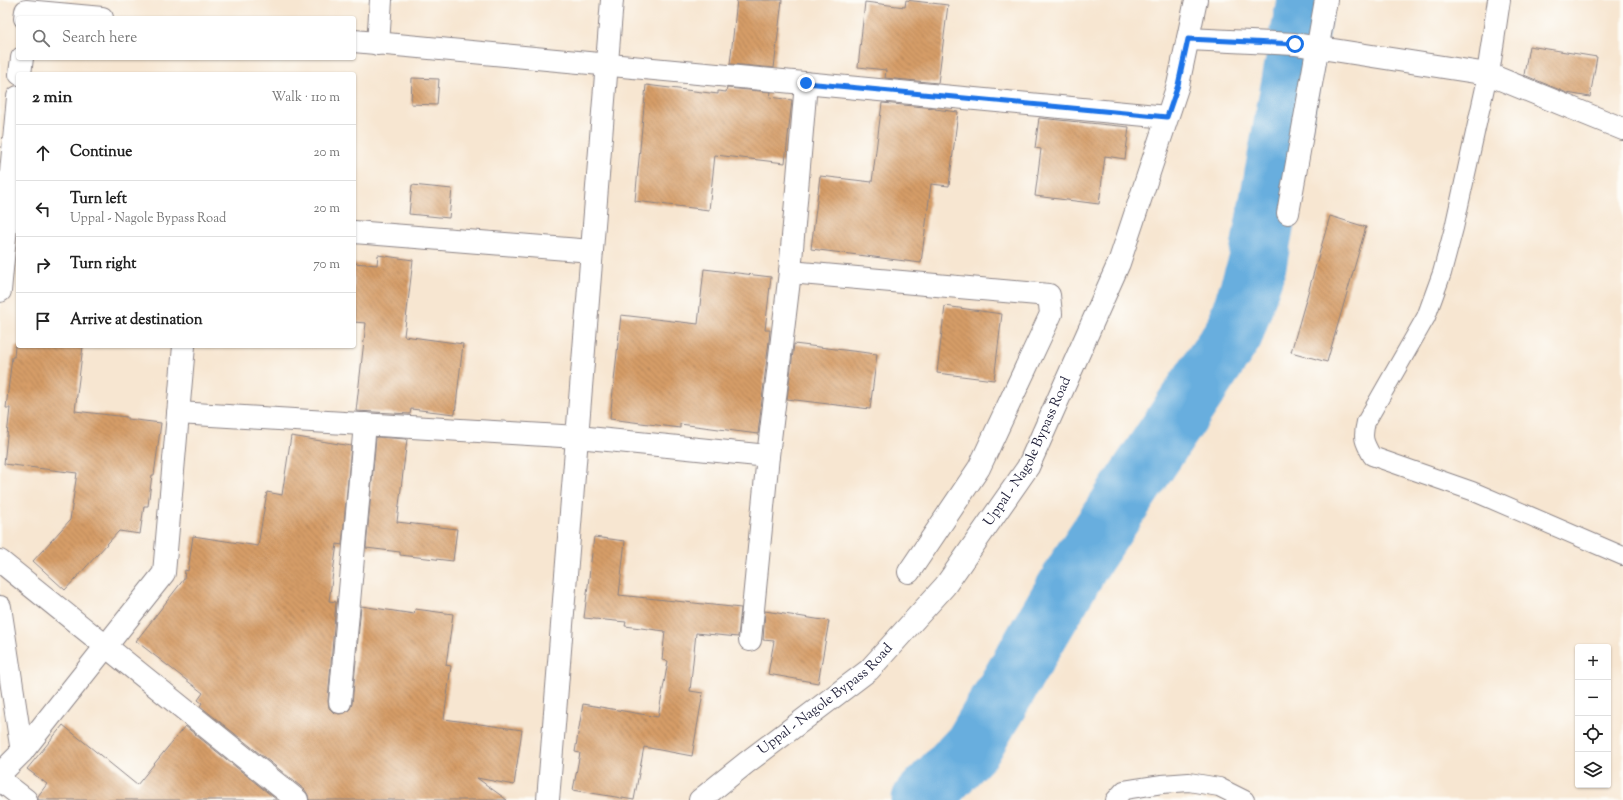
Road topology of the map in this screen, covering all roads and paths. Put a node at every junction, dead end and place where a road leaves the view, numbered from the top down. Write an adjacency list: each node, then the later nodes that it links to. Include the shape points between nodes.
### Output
1 (382, 0): 10 (street)
2 (612, 0): 13 (street)
3 (1196, 0): 8 (street, Uppal - Nagole Bypass Road)
4 (1326, 0): 11 (street)
5 (1500, 0): 15 (street)
6 (25, 16): 7 (street, via 26,11)
7 (80, 16)
8 (1188, 39): 11 (street); 17 (street, Uppal - Nagole Bypass Road, via 1178,85)
9 (356, 42): 10 (street)
10 (378, 44): 13 (street)
11 (1315, 47): 15 (street); 21 (street)
12 (22, 60): 14 (street)
13 (607, 65): 16 (street); 23 (street)
14 (20, 72)
15 (1488, 74): 18 (street); 31 (lane, via 1442,273 1426,318 1366,422 1364,444 1372,456 1472,491)
16 (806, 83): 17 (street); 24 (street)
17 (1167, 117): 44 (street, Uppal - Nagole Bypass Road, via 1119,264 1028,467 945,586 869,670)
18 (1623, 129)
19 (16, 139): 20 (street)
20 (13, 203): 25 (street)
21 (1288, 213)
22 (356, 232): 23 (street)
23 (592, 251): 29 (street)
24 (790, 272): 30 (street); 33 (street, via 1049,295 1051,314 979,468)
25 (0, 291)
26 (184, 348): 27 (street)
27 (178, 413): 28 (street); 36 (street, via 164,573)
28 (365, 424): 29 (street); 37 (street)
29 (578, 437): 30 (street); 43 (street)
30 (768, 456): 35 (street)
31 (1623, 556)
32 (0, 561): 36 (street)
33 (909, 572)
34 (0, 607): 38 (street)
35 (750, 640)
36 (106, 646): 38 (street); 42 (street)
37 (340, 702)
38 (22, 752): 39 (street)
39 (0, 774)
40 (0, 780): 41 (street)
41 (24, 799)
42 (297, 800)
43 (548, 800)
44 (700, 800)
45 (1114, 800): 46 (lane, via 1124,790 1190,782 1219,787)
46 (1245, 800)

